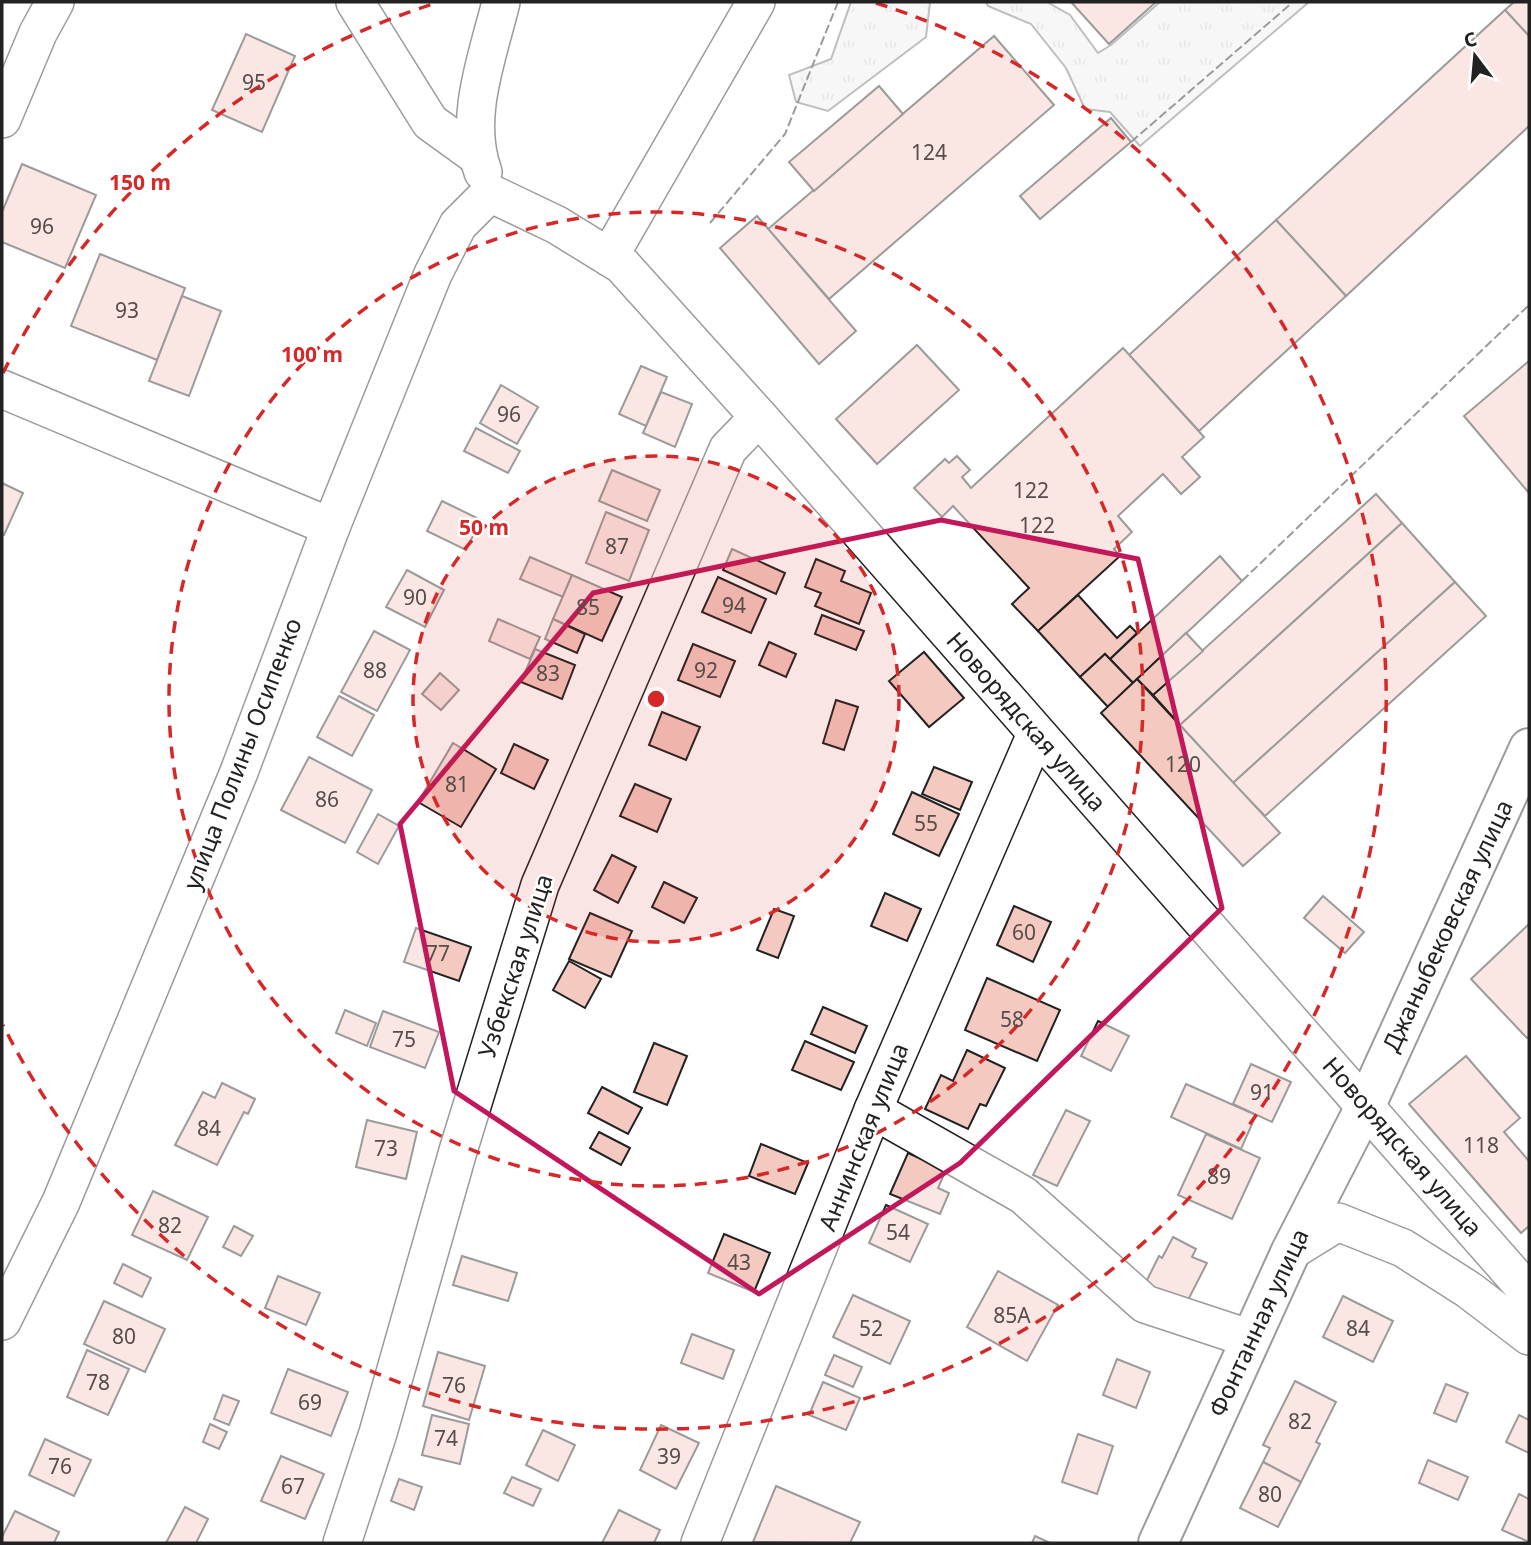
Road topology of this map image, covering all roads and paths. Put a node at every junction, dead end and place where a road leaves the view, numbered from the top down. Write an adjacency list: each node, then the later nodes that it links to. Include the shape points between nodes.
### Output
1 (55, 2): 5 (street)
2 (355, 2): 6 (street, via 430,122)
3 (501, 2): 6 (street, via 476,106)
4 (756, 2): 8 (street)
5 (2, 119)
6 (477, 156): 7 (street)
7 (490, 192): 8 (street, Новорядская улица); 11 (street, улица Полины Осипенко, via 458,225 433,274)
8 (609, 257): 10 (street, Новорядская улица, via 622,265)
9 (2, 389): 11 (street)
10 (759, 417): 12 (street, Новорядская улица); 21 (street, Узбекская улица, via 728,449 540,885)
11 (331, 527): 18 (street, улица Полины Осипенко, via 239,772 61,1202)
12 (1036, 734): 14 (street, Новорядская улица); 15 (street, Аннинская улица)
13 (1529, 748): 14 (main road, Джаныбековская улица)
14 (1366, 1105): 16 (main road, Фонтанная улица); 17 (street, Новорядская улица)
15 (873, 1110): 20 (street, via 1023,1195 1145,1304); 22 (street, Аннинская улица)
16 (1291, 1251): 19 (street, via 1338,1222 1403,1248); 20 (main road, Фонтанная улица)
17 (1529, 1293)
18 (2, 1321)
19 (1529, 1336)
20 (1251, 1339): 23 (main road, Фонтанная улица)
21 (342, 1543)
22 (700, 1543)
23 (1158, 1543)

